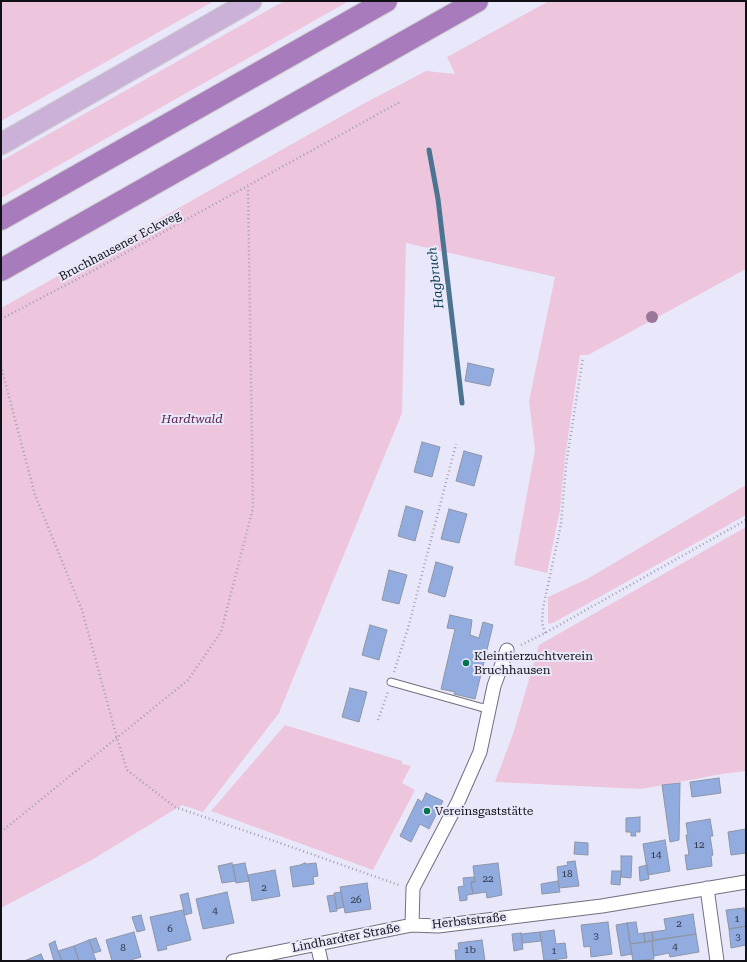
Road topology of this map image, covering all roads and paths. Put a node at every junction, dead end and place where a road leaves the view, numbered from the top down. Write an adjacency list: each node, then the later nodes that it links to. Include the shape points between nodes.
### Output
1 (251, 1): 5 (main road)
2 (386, 1): 7 (highway)
3 (477, 1): 8 (highway)
4 (400, 102): 6 (path, Bruchhausener Eckweg)
5 (1, 144)
6 (248, 187): 9 (path, Bruchhausener Eckweg); 19 (path, via 254,508 221,632 188,680)
7 (1, 219)
8 (1, 270)
9 (1, 319)
10 (583, 357): 14 (path, via 566,465 561,524 543,608 542,623)
11 (1, 366): 19 (path, via 35,495 82,610)
12 (456, 444): 16 (path)
13 (746, 520): 14 (path)
14 (545, 633): 15 (path)
15 (507, 650): 17 (street)
16 (391, 682): 17 (lane); 18 (path)
17 (489, 709): 22 (street, via 480,752 458,802)
18 (378, 720)
19 (117, 738): 20 (path); 22 (path, via 127,770 175,807)
20 (1, 832)
21 (746, 882): 23 (street, Herbststraße)
22 (413, 888): 24 (street)
23 (707, 888): 24 (street, Herbststraße, via 602,906 438,926); 28 (street)
24 (412, 925): 25 (street, Lindhardter Straße)
25 (317, 944): 26 (street, Lindhardter Straße); 27 (street)
26 (233, 961)
27 (321, 961)
28 (717, 961)

